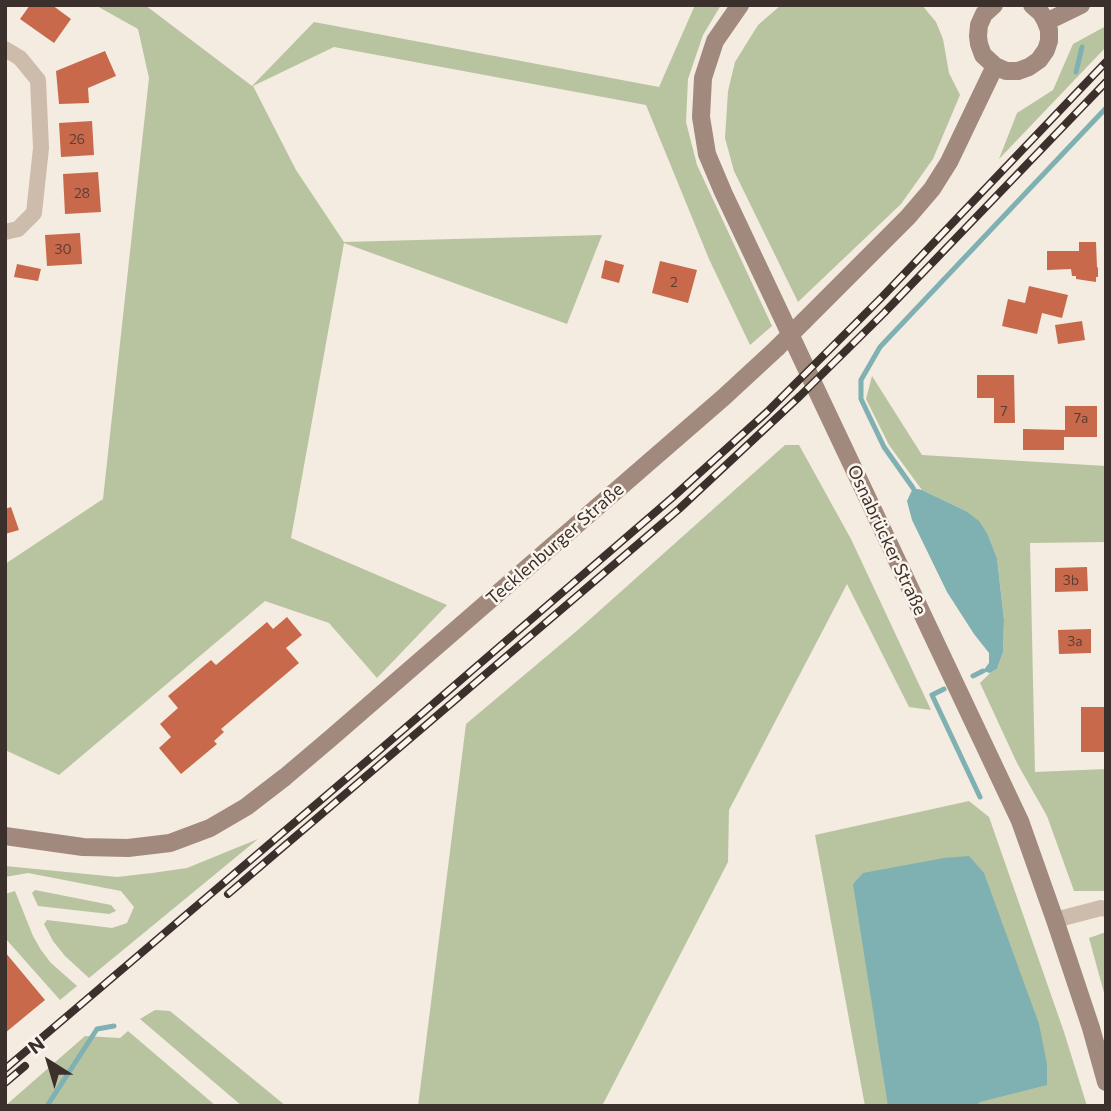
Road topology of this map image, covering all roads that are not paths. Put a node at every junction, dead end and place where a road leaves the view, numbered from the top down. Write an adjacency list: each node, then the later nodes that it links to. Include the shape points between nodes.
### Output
1 (740, 5): 11 (main road, Osnabrücker Straße, via 715,41 703,78 701,117 707,154 1020,821)
2 (1032, 5): 5 (main road)
3 (1081, 5): 5 (main road)
4 (987, 8): 7 (main road, via 979,25 979,44)
5 (1046, 22): 7 (main road, via 1049,41 1039,60 1018,71)
6 (5, 50): 8 (street, via 20,58 38,80 41,148 34,213 18,229)
7 (995, 66): 9 (main road, Tecklenburger Straße, bridge, via 949,162 899,226 714,405 285,778 210,828 170,842 128,848 83,847)
8 (5, 232)
9 (5, 836)
10 (1106, 909): 11 (street)
11 (1055, 920): 12 (main road, Osnabrücker Straße)
12 (1106, 1082)

